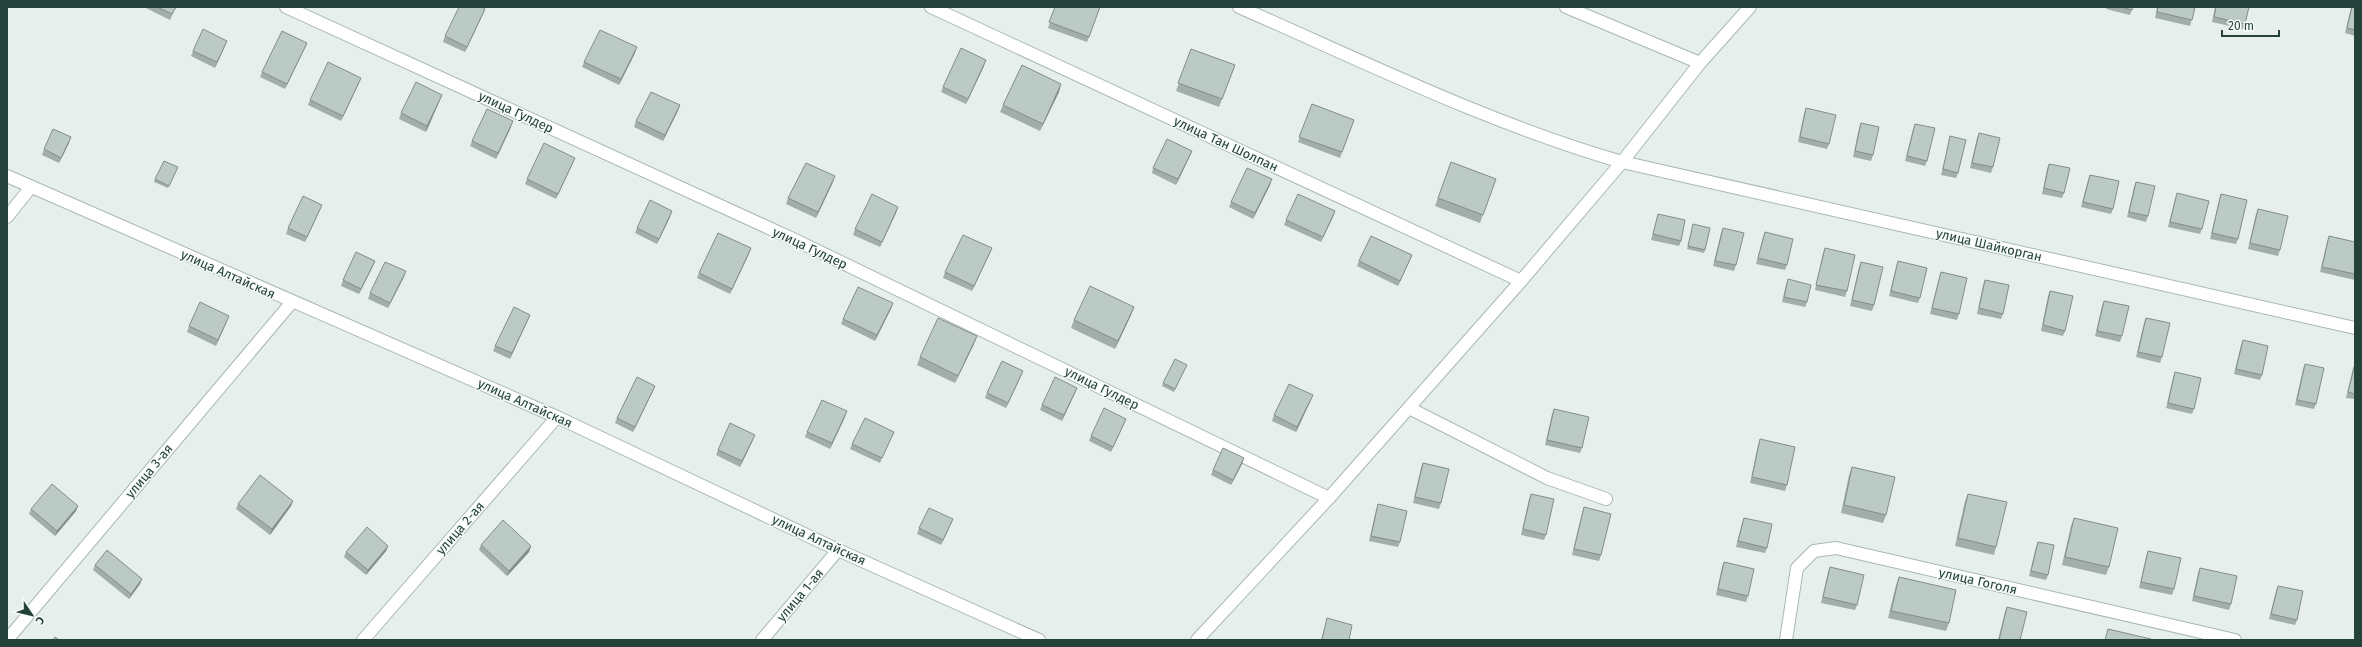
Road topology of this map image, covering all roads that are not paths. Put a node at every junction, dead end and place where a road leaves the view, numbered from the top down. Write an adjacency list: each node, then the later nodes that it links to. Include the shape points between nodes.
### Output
1 (286, 7): 16 (street, улица Гулдер, via 793,239)
2 (931, 7): 11 (street, улица Тан Шолпан)
3 (1239, 7): 7 (street, улица Шайкорган, via 1470,109)
4 (1566, 7): 6 (street)
5 (1750, 7): 6 (street)
6 (1700, 63): 7 (street)
7 (1622, 162): 11 (street); 13 (street, улица Шайкорган)
8 (7, 176): 9 (street, улица Алтайская)
9 (31, 187): 10 (street); 12 (street, улица Алтайская)
10 (7, 217)
11 (1521, 281): 14 (street)
12 (292, 302): 15 (street, улица Алтайская); 19 (street, улица 3-ая)
13 (2355, 328)
14 (1409, 408): 16 (street); 17 (street, via 1547,478)
15 (557, 416): 18 (street, улица Алтайская); 20 (street, улица 2-ая)
16 (1330, 498): 23 (street)
17 (1606, 499)
18 (838, 550): 21 (street, улица 1-ая); 22 (street, улица Алтайская)
19 (7, 640)
20 (363, 640)
21 (762, 640)
22 (1039, 640)
23 (1197, 640)
24 (1786, 640): 25 (street, улица Гоголя, via 1797,568 1814,551 1836,548)
25 (2235, 640)

